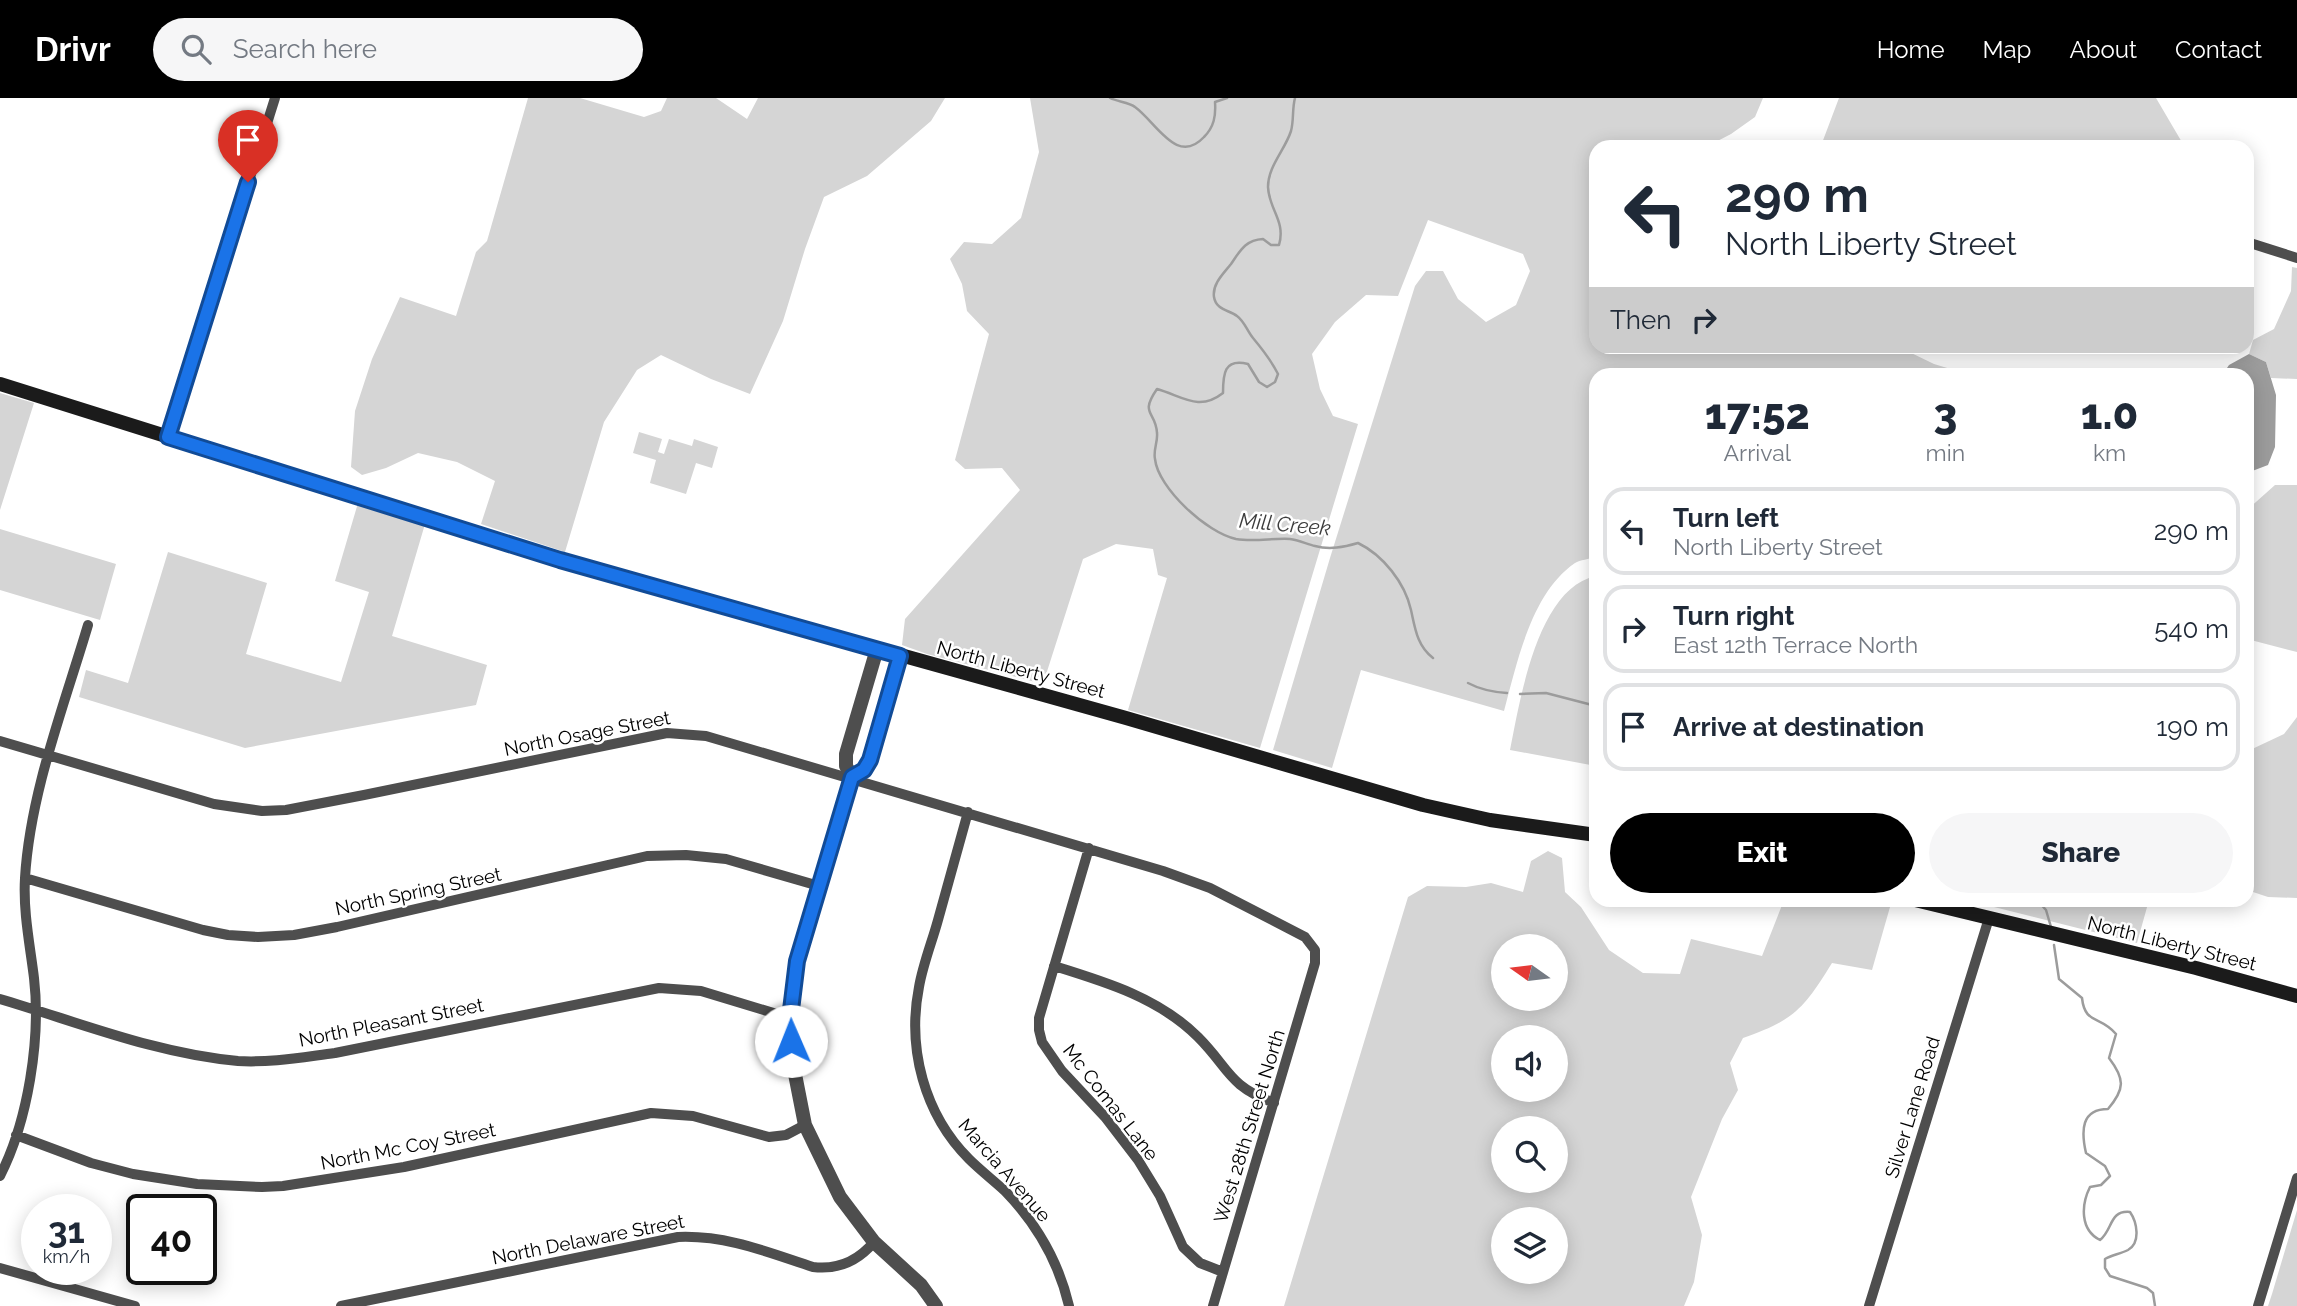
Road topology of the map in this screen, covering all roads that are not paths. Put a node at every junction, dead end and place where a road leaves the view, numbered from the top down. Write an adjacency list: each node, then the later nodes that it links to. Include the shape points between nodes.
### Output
1 (275, 98): 5 (street)
2 (2254, 244): 3 (street)
3 (2297, 257)
4 (1, 384): 5 (main road, North Liberty Street)
5 (168, 437): 7 (main road, North Liberty Street, via 560,560)
6 (88, 625): 10 (street)
7 (877, 649): 8 (main road, North Liberty Street); 11 (street, via 846,754)
8 (900, 656): 11 (street, via 870,760); 13 (main road, North Liberty Street, via 1423,805)
9 (0, 741): 10 (street, North Osage Street)
10 (50, 755): 11 (street, North Osage Street, via 214,804 262,811 338,800 667,733 706,736); 15 (street, via 32,820)
11 (852, 777): 12 (street, North Osage Street); 16 (street)
12 (968, 812): 14 (street, North Osage Street); 36 (street, Marcia Avenue, via 919,986 915,1019 921,1075 943,1127 1029,1219 1049,1251)
13 (1589, 834)
14 (1088, 848): 19 (street, North Osage Street, via 1210,888 1305,937); 20 (street, Mc Comas Lane)
15 (25, 878): 16 (street, North Spring Street, via 203,930 258,937 337,927 647,856 726,859); 23 (street)
16 (819, 886): 24 (street, via 797,961)
17 (1944, 907): 18 (main road, North Liberty Street)
18 (1989, 918): 21 (main road, North Liberty Street); 38 (street, Silver Lane Road)
19 (1315, 956): 25 (street, West 28th Street North)
20 (1054, 966): 25 (street, via 1113,984 1166,1011 1199,1038 1237,1084); 32 (street, Mc Comas Lane, via 1039,1018 1042,1042 1138,1160 1183,1247 1200,1263)
21 (2297, 996)
22 (0, 999): 23 (street, North Pleasant Street)
23 (36, 1009): 24 (street, North Pleasant Street, via 160,1047 241,1061 335,1053 659,988 701,991); 27 (street, via 31,1070)
24 (790, 1018): 26 (street)
25 (1274, 1103): 32 (street, West 28th Street North)
26 (804, 1125): 27 (street, North Mc Coy Street, via 786,1135 769,1137 694,1116 651,1113 404,1167 262,1187 197,1184 133,1174); 30 (street, via 840,1197)
27 (16, 1135): 28 (street)
28 (0, 1176)
29 (2297, 1178): 39 (street)
30 (874, 1242): 34 (street, North Delaware Street, via 857,1259 826,1268 724,1238 678,1237); 35 (street, via 922,1285)
31 (0, 1268): 33 (street)
32 (1223, 1272): 37 (street, West 28th Street North)
33 (135, 1306)
34 (341, 1306)
35 (936, 1306)
36 (1069, 1306)
37 (1213, 1306)
38 (1869, 1306)
39 (2258, 1306)

